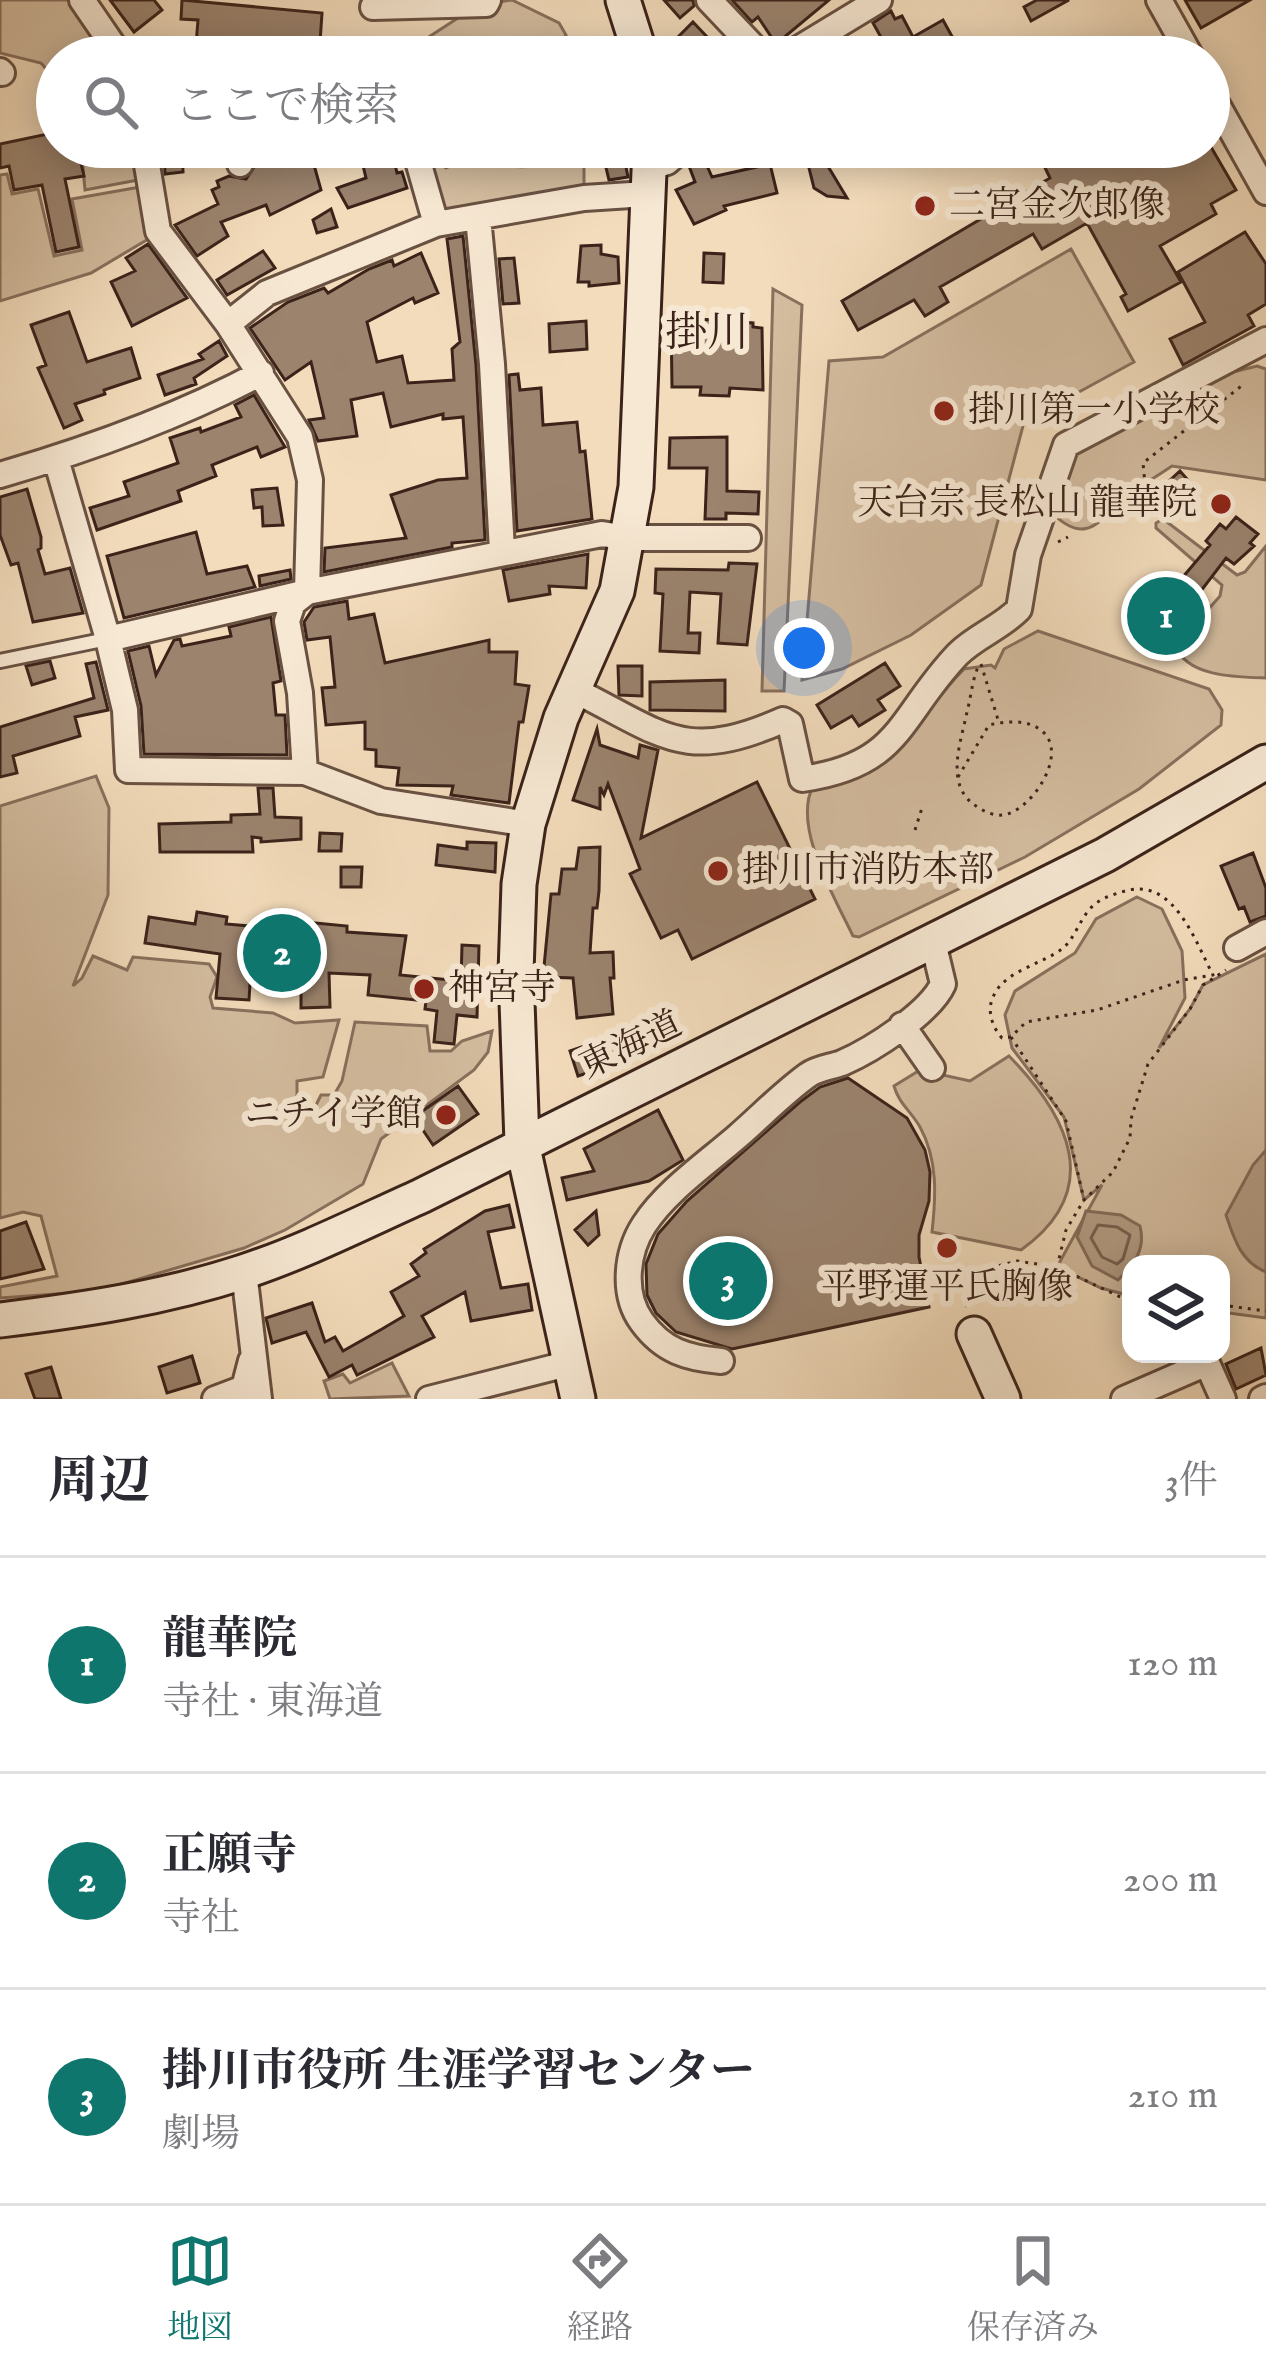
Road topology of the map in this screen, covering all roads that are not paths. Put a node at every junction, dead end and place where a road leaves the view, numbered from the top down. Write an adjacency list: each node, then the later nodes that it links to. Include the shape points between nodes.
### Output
1 (82, 0): 8 (street)
2 (488, 0): 7 (street)
3 (623, 0): 9 (main road)
4 (709, 0): 10 (street)
5 (879, 0): 11 (street)
6 (1159, 0): 12 (street)
7 (373, 7)
8 (107, 36)
9 (634, 36)
10 (743, 36)
11 (820, 36)
12 (1179, 36)
13 (1230, 128): 17 (street)
14 (148, 168): 20 (street, via 158,231)
15 (420, 168): 19 (street)
16 (649, 170): 18 (street, via 584,198); 25 (main road)
17 (1266, 192)
18 (478, 217): 19 (street); 27 (street)
19 (436, 224): 20 (street, via 267,292)
20 (228, 324): 22 (street)
21 (1266, 340): 31 (street, via 1066,445 1028,555 1019,609 964,648 896,734 861,764 802,779 783,720 724,743 684,741)
22 (261, 373): 23 (street); 28 (street, via 290,417 310,480)
23 (56, 459): 24 (street); 29 (street)
24 (0, 475)
25 (629, 538): 26 (street); 27 (street, via 602,534); 31 (main road, via 617,591)
26 (748, 538)
27 (502, 551): 28 (street)
28 (307, 592): 29 (street); 33 (street, via 292,603 287,621)
29 (108, 639): 30 (lane); 33 (street, via 125,710 128,770)
30 (0, 661)
31 (574, 690): 34 (main road)
32 (1266, 762): 36 (main road, 東海道)
33 (305, 772): 34 (street, via 381,801)
34 (528, 824): 40 (main road, via 516,973)
35 (1266, 932): 37 (street)
36 (933, 942): 38 (street, via 943,984); 40 (main road, 東海道)
37 (1234, 958)
38 (902, 1025): 39 (street); 45 (street, via 843,1063 811,1072 645,1223 630,1267 639,1318 685,1358)
39 (932, 1067)
40 (522, 1143): 41 (main road, 東海道); 46 (main road)
41 (244, 1272): 42 (main road, 東海道, via 110,1306); 44 (street)
42 (0, 1320)
43 (974, 1334): 51 (main road)
44 (254, 1353): 47 (street, via 244,1388); 48 (street)
45 (721, 1361)
46 (571, 1363): 49 (street); 50 (main road)
47 (215, 1399)
48 (259, 1399)
49 (429, 1399)
50 (578, 1399)
51 (1003, 1399)
52 (1124, 1399): 53 (street, via 1207,1363)
53 (1223, 1399)

